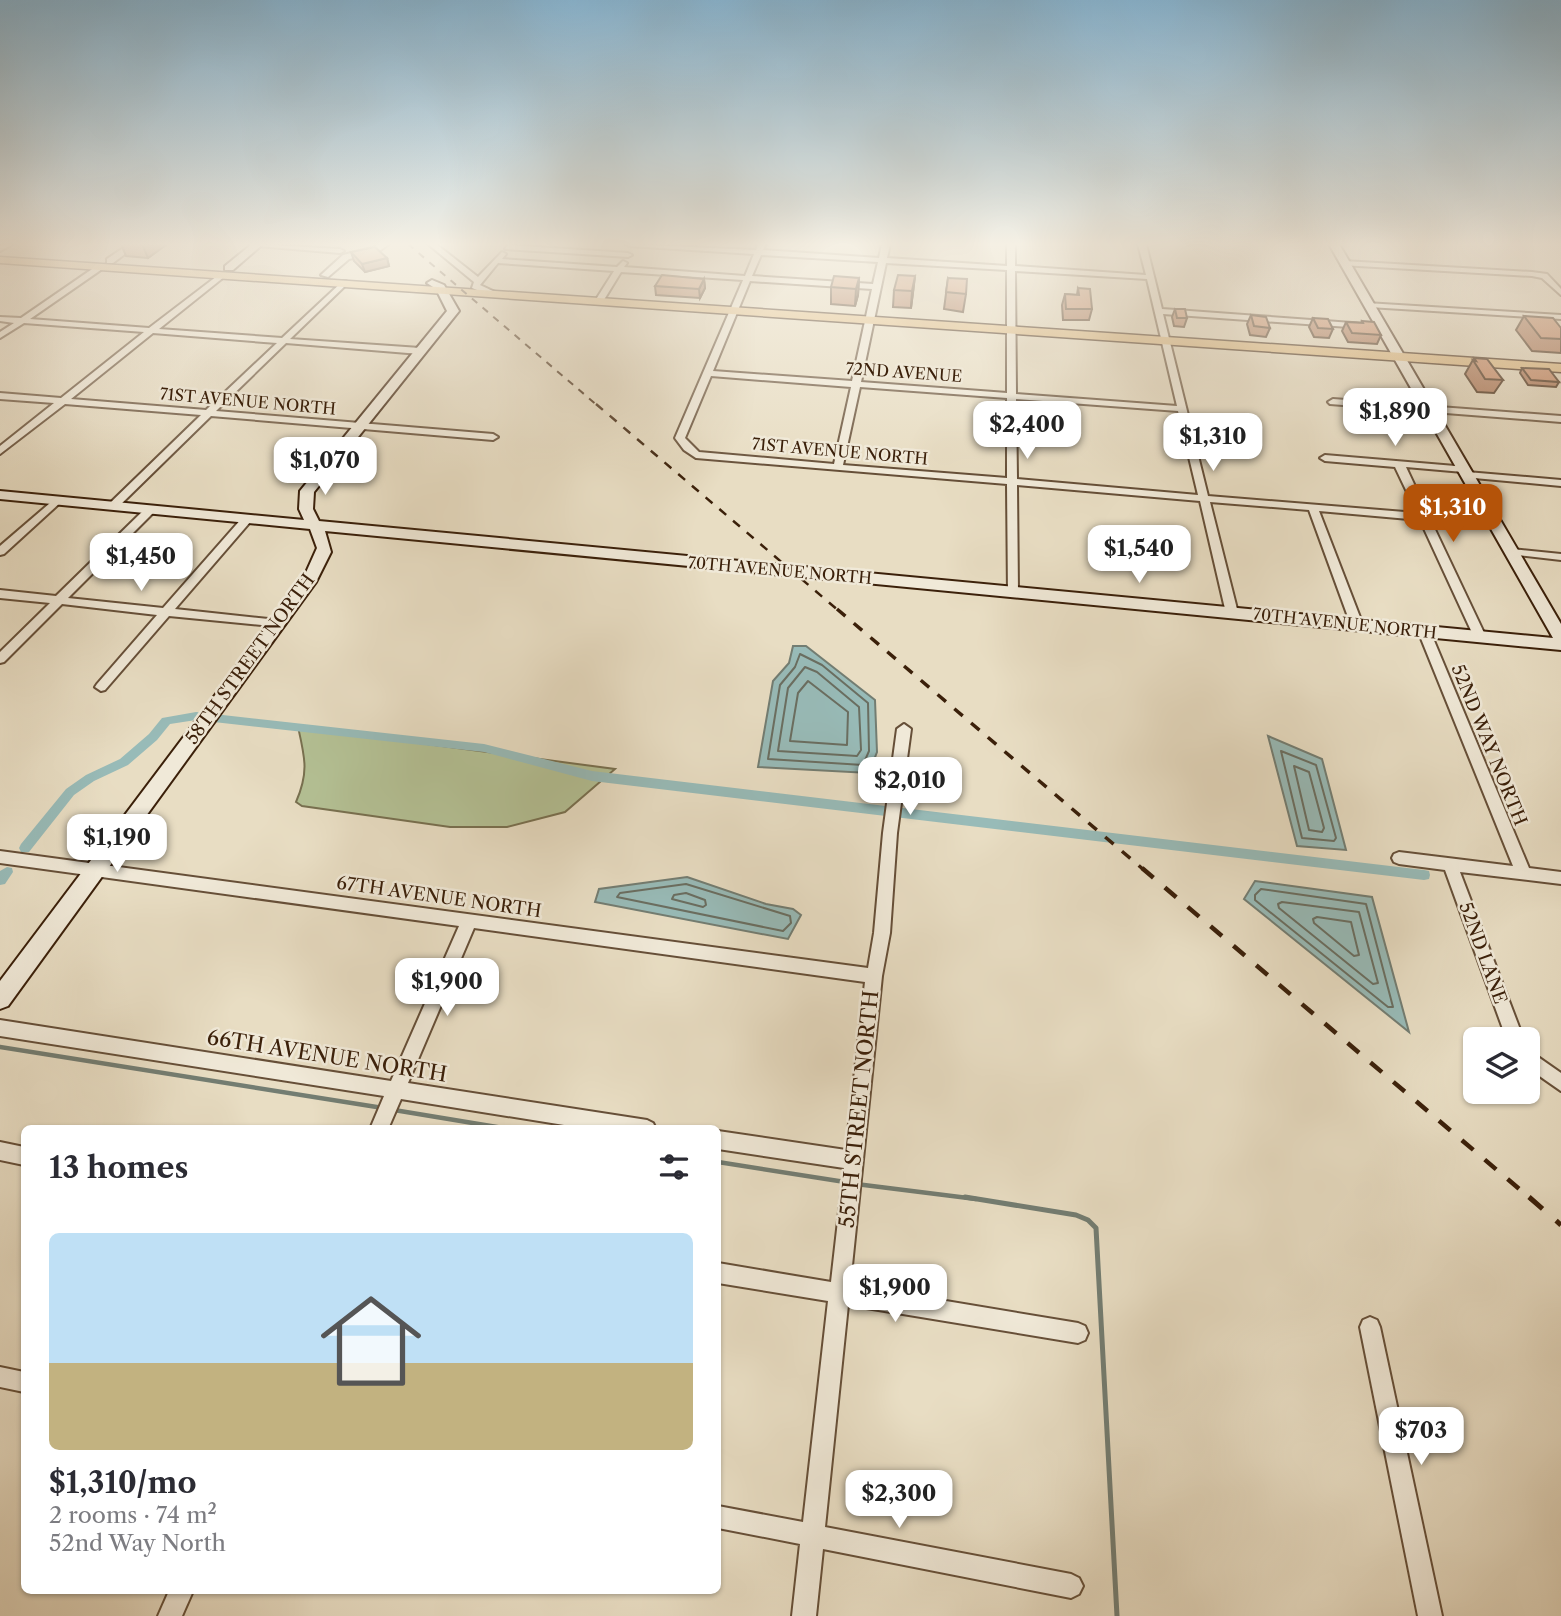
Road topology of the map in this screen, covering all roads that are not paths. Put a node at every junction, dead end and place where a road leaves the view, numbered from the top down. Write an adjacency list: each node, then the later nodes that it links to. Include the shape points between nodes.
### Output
1 (5, 319): 12 (street)
2 (166, 319): 15 (street)
3 (307, 319): 18 (street)
4 (446, 319): 19 (street, 58TH STREET NORTH)
5 (729, 319): 22 (street)
6 (870, 319): 23 (street)
7 (919, 319): 13 (main road)
8 (1011, 319): 13 (street)
9 (1159, 319): 17 (street)
10 (1275, 319): 14 (street)
11 (1377, 319): 14 (street)
12 (22, 321): 15 (street); 16 (street)
13 (1011, 326): 17 (main road); 25 (street)
14 (1381, 327): 20 (street)
15 (151, 331): 18 (street); 26 (street)
16 (0, 336)
17 (1163, 337): 20 (main road); 29 (street)
18 (283, 341): 19 (street); 30 (street)
19 (420, 351): 32 (street, 58TH STREET NORTH)
20 (1395, 353): 21 (main road); 28 (street)
21 (1559, 365)
22 (707, 373): 23 (street, 72ND AVENUE); 37 (street, 71ST AVENUE NORTH, via 680,438 696,455)
23 (856, 384): 25 (street, 72ND AVENUE); 37 (street)
24 (0, 396): 26 (street, 71ST AVENUE NORTH)
25 (1013, 396): 29 (street, 72ND AVENUE); 39 (street)
26 (63, 401): 30 (street, 71ST AVENUE NORTH); 34 (street)
27 (1333, 402): 28 (street)
28 (1429, 408): 31 (street); 38 (street)
29 (1182, 409): 42 (street)
30 (209, 413): 32 (street, 71ST AVENUE NORTH); 44 (street)
31 (1561, 419)
32 (358, 426): 33 (street, 71ST AVENUE NORTH); 50 (street, 58TH STREET NORTH, via 307,491 304,503)
33 (493, 437)
34 (0, 452)
35 (1325, 458): 36 (street)
36 (1399, 464): 38 (street); 47 (street)
37 (838, 467): 39 (street, 71ST AVENUE NORTH)
38 (1465, 472): 40 (street); 49 (street)
39 (1011, 482): 42 (street, 71ST AVENUE NORTH); 54 (street)
40 (1561, 483)
41 (0, 495): 43 (street, 70TH AVENUE NORTH)
42 (1203, 499): 45 (street, 71ST AVENUE NORTH); 58 (street)
43 (57, 500): 44 (street, 70TH AVENUE NORTH); 51 (street)
44 (113, 506): 46 (street, 70TH AVENUE NORTH)
45 (1313, 508): 47 (street, 71ST AVENUE NORTH); 60 (street)
46 (151, 509): 48 (street, 70TH AVENUE NORTH); 56 (street)
47 (1422, 517): 49 (street, 71ST AVENUE NORTH); 62 (street)
48 (247, 519): 50 (street, 70TH AVENUE NORTH); 57 (street)
49 (1495, 523): 52 (street)
50 (313, 525): 54 (street, 70TH AVENUE NORTH); 59 (street, 58TH STREET NORTH, via 322,540 321,560)
51 (0, 552)
52 (1512, 552): 53 (street); 63 (street)
53 (1561, 557)
54 (1012, 592): 58 (street, 70TH AVENUE NORTH)
55 (0, 594): 56 (street)
56 (58, 601): 57 (street); 65 (street)
57 (166, 612): 59 (street); 66 (street)
58 (1232, 612): 60 (street, 70TH AVENUE NORTH)
59 (278, 624): 71 (street, 58TH STREET NORTH)
60 (1357, 625): 61 (street, 70TH AVENUE NORTH)
61 (1424, 631): 62 (street, 70TH AVENUE NORTH); 72 (street, 52ND WAY NORTH)
62 (1480, 636): 64 (street, 70TH AVENUE NORTH)
63 (1561, 638)
64 (1561, 644)
65 (0, 659)
66 (101, 687)
67 (904, 729): 75 (street, 55TH STREET NORTH)
68 (0, 857): 71 (street, 67TH AVENUE NORTH)
69 (1399, 858): 70 (street)
70 (1451, 866): 72 (street); 77 (street, 52ND LANE)
71 (95, 870): 74 (street, 67TH AVENUE NORTH); 76 (street, 58TH STREET NORTH)
72 (1523, 872): 73 (street)
73 (1561, 878)
74 (469, 921): 75 (street, 67TH AVENUE NORTH); 81 (street)
75 (874, 976): 87 (street, 55TH STREET NORTH)
76 (0, 999)
77 (1511, 1027)
78 (0, 1028): 81 (street, 66TH AVENUE NORTH)
79 (1540, 1067): 80 (street)
80 (1561, 1083)
81 (393, 1095): 82 (street); 83 (street, 66TH AVENUE NORTH)
82 (381, 1124)
83 (617, 1125)
84 (721, 1141): 87 (street)
85 (0, 1152): 86 (street)
86 (21, 1156)
87 (853, 1164): 89 (street, 55TH STREET NORTH)
88 (721, 1274): 89 (street)
89 (839, 1294): 91 (street); 95 (street, 55TH STREET NORTH)
90 (1370, 1327): 100 (street)
91 (1078, 1333)
92 (0, 1377): 93 (street)
93 (21, 1381)
94 (721, 1518): 95 (street)
95 (812, 1535): 96 (street); 99 (street, 55TH STREET NORTH)
96 (1071, 1586)
97 (180, 1594): 98 (street)
98 (170, 1616)
99 (804, 1616)
100 (1430, 1616)

